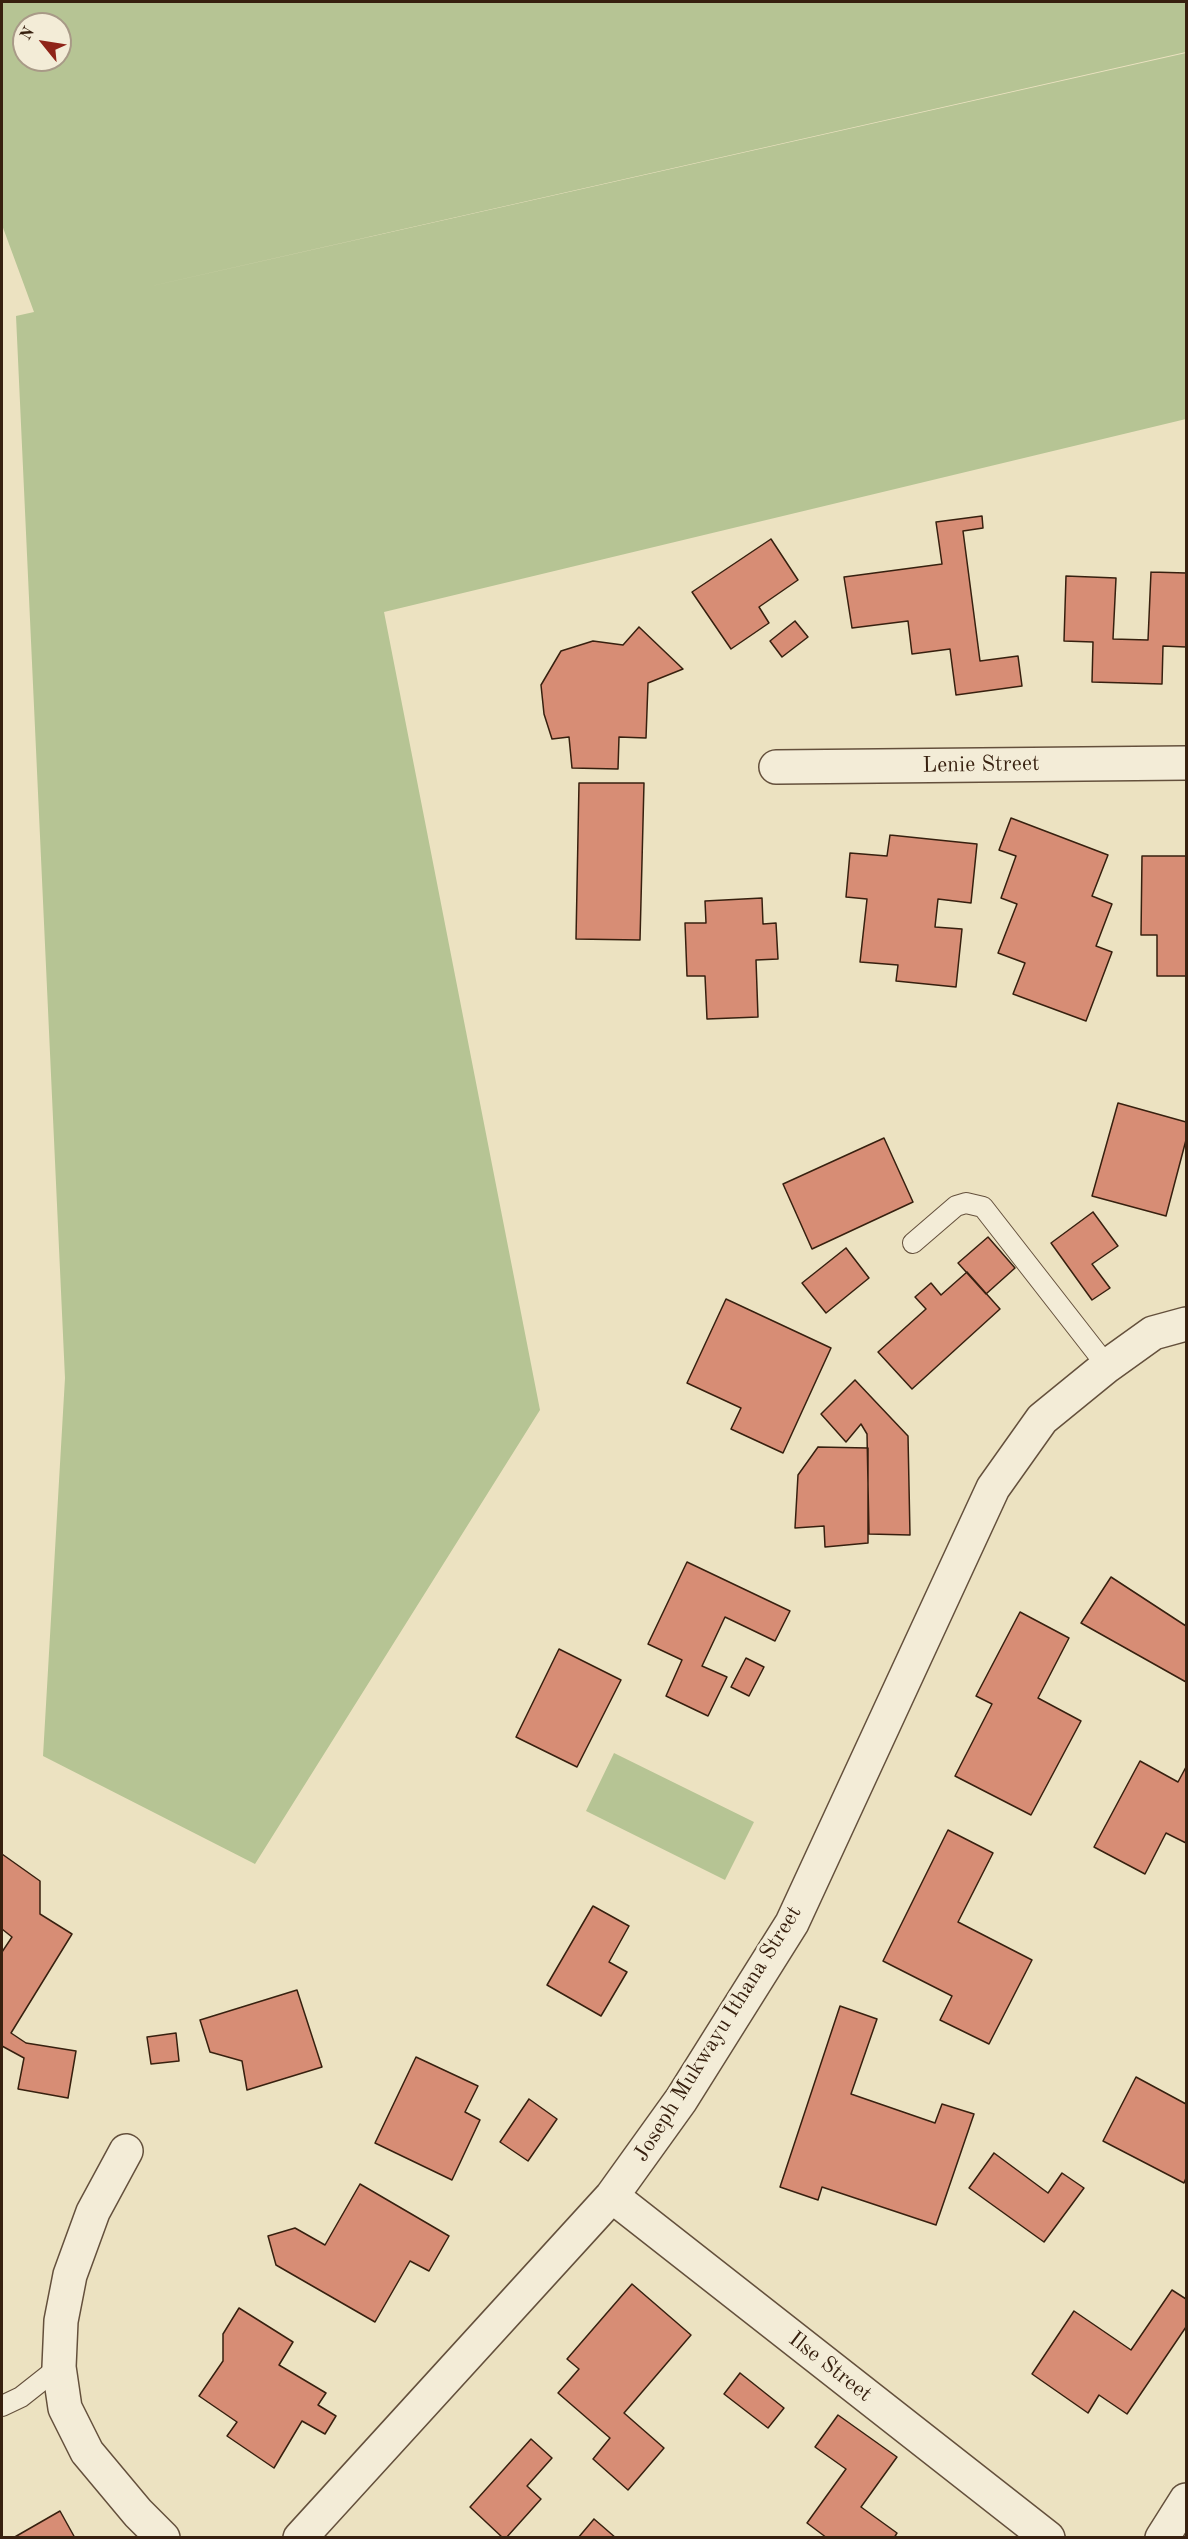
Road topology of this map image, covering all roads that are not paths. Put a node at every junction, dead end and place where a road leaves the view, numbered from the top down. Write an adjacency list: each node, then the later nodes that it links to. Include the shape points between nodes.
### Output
1 (1186, 763): 2 (street, Lenie Street)
2 (776, 767)
3 (913, 1243): 5 (lane, via 956,1206 966,1203 983,1207)
4 (1186, 1324): 5 (street, Joseph Mukwayu Ithana Street, via 1153,1333)
5 (1107, 1366): 7 (street, Joseph Mukwayu Ithana Street, via 1042,1419 993,1488 792,1923 681,2100)
6 (126, 2151): 8 (street, via 93,2212 70,2275 61,2321)
7 (612, 2196): 12 (street, Joseph Mukwayu Ithana Street); 13 (street, Ilse Street)
8 (59, 2367): 9 (lane, via 21,2397); 11 (street, via 65,2408 87,2452)
9 (2, 2406)
10 (1186, 2500): 14 (street)
11 (164, 2538)
12 (300, 2538)
13 (1048, 2538)
14 (1162, 2538)

